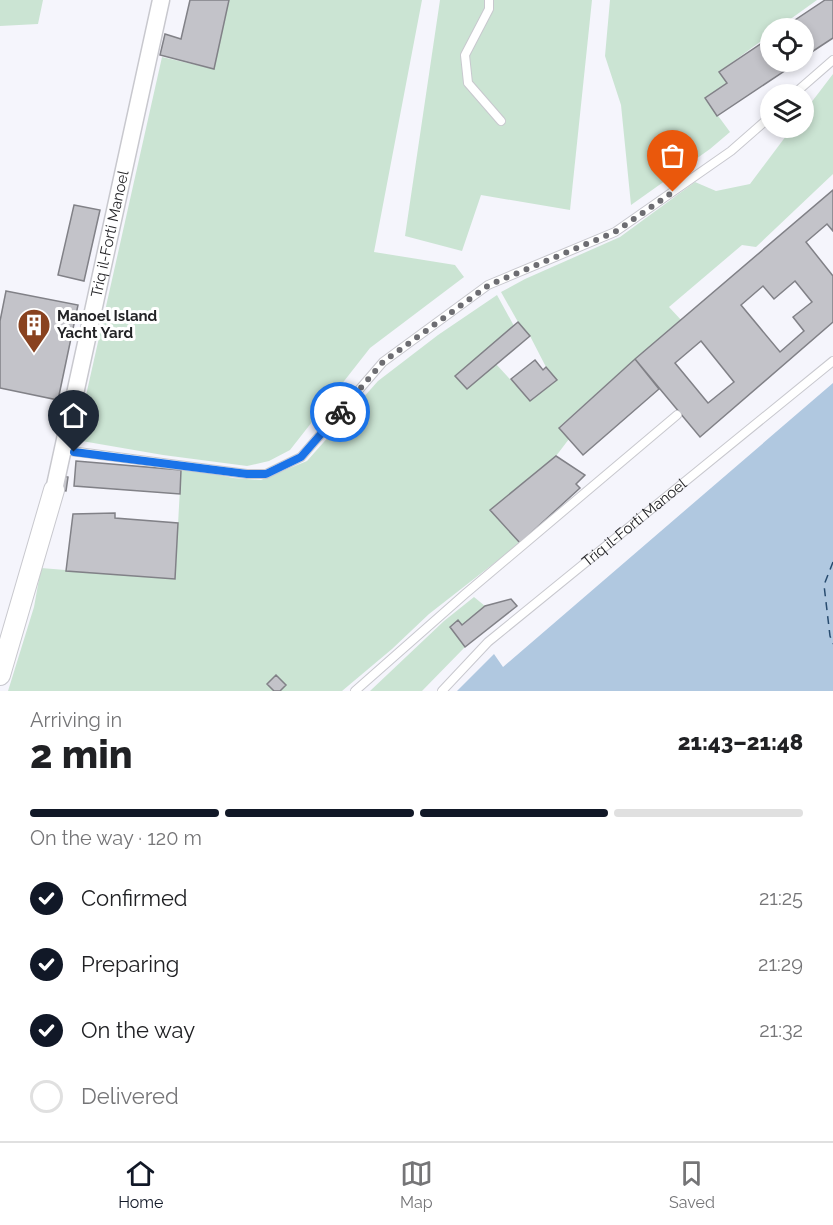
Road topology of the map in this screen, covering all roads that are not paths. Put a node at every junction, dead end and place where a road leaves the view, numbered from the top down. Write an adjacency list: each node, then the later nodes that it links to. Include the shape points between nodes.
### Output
1 (161, 0): 9 (street, Triq il-Forti Manoel)
2 (489, 0): 5 (lane, via 489,9 465,55 468,83)
3 (833, 60): 4 (lane)
4 (805, 84)
5 (501, 121)
6 (760, 126): 9 (lane, via 731,152 615,232 489,285 383,362 301,457 266,474)
7 (833, 361): 13 (lane, Triq il-Forti Manoel, via 488,642)
8 (676, 415): 12 (lane)
9 (63, 450): 10 (street, Triq il-Forti Manoel)
10 (54, 490): 11 (street, Triq il-Forti Manoel)
11 (0, 675)
12 (355, 691)
13 (442, 691)

